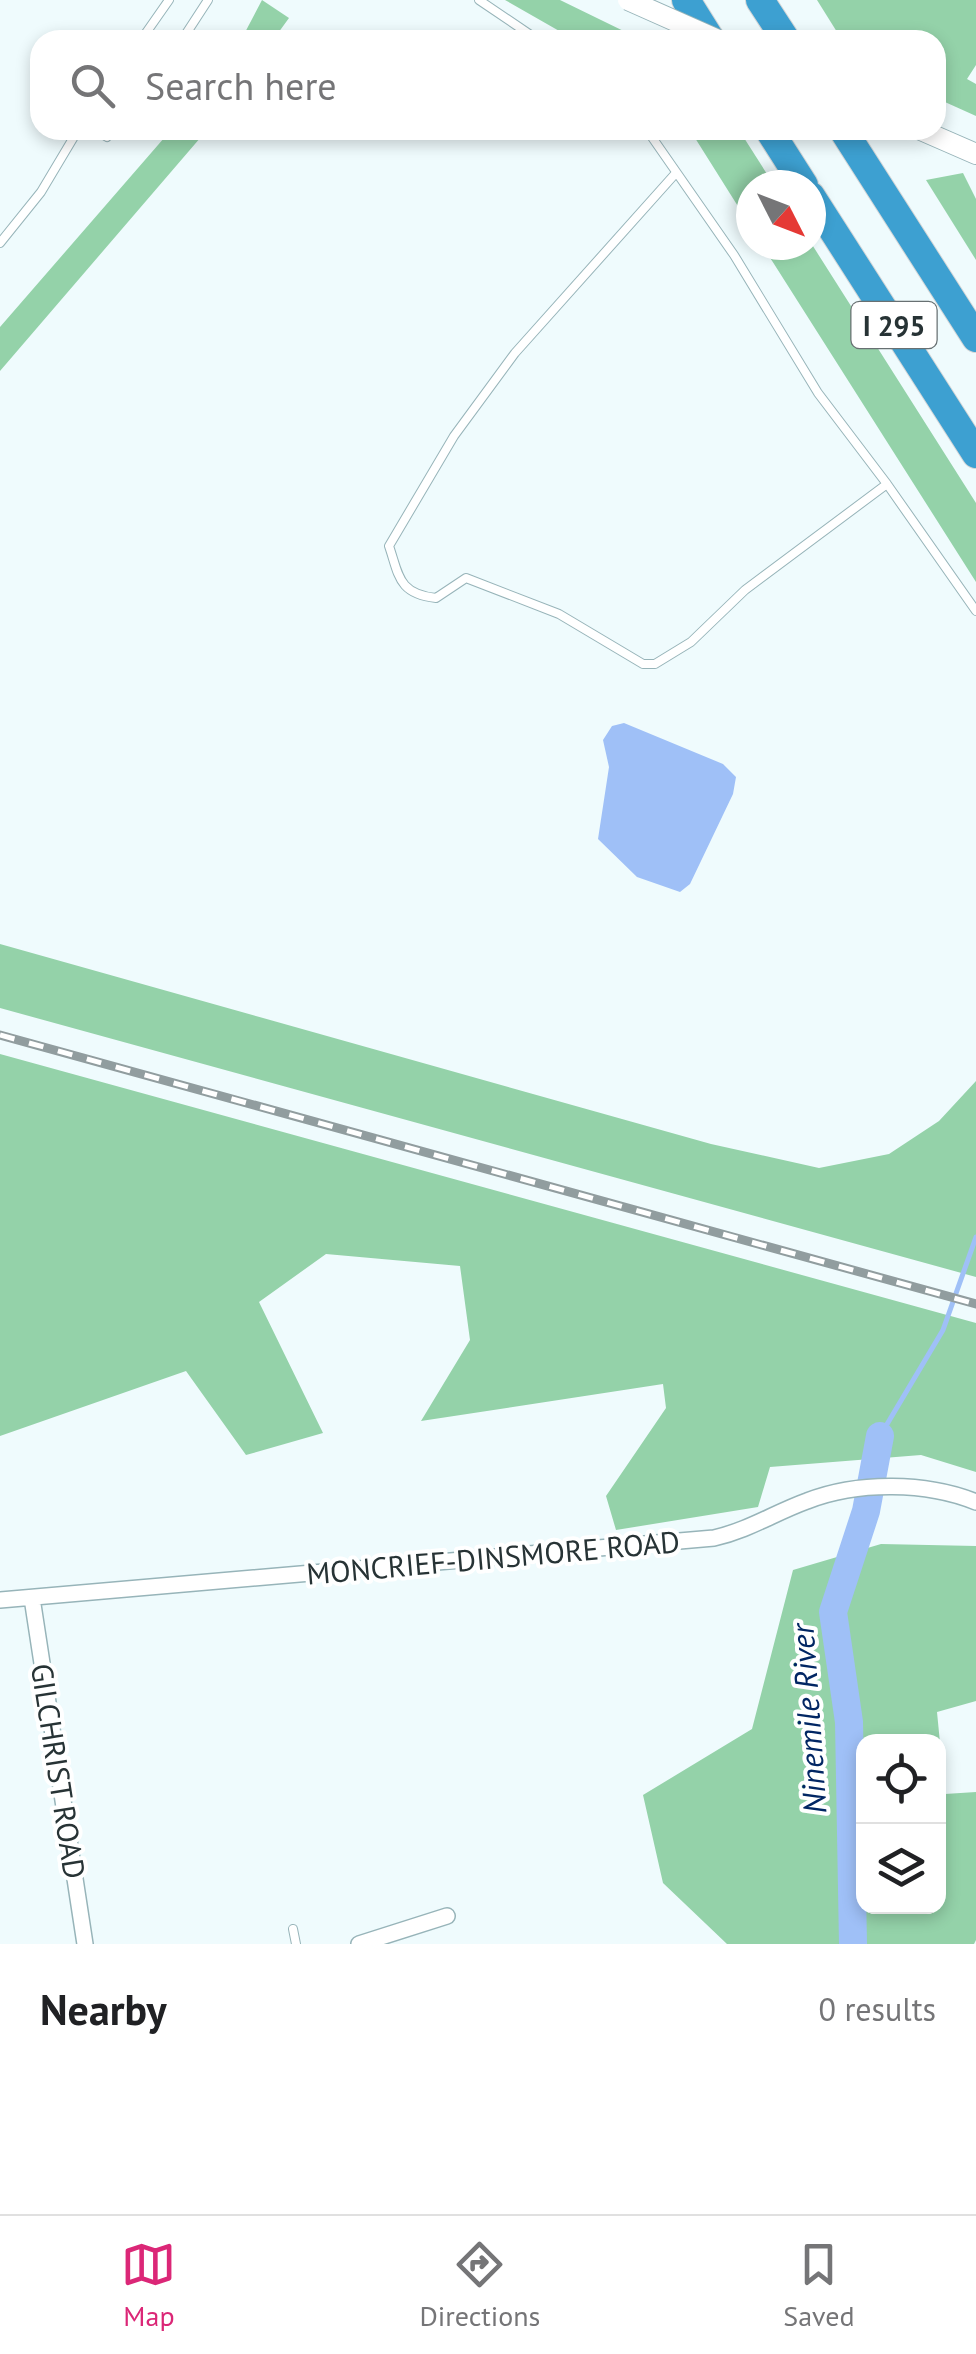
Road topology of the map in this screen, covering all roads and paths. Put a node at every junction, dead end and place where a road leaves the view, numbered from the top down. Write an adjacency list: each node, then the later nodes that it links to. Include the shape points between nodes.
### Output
1 (169, 0): 7 (lane)
2 (208, 0): 8 (lane)
3 (479, 0): 9 (lane)
4 (628, 0): 10 (street, bridge)
5 (686, 0): 11 (highway)
6 (760, 0): 12 (highway)
7 (148, 30)
8 (188, 30)
9 (523, 30)
10 (693, 30)
11 (708, 30)
12 (780, 30)
13 (72, 140): 22 (lane)
14 (653, 140): 20 (lane)
15 (775, 140): 19 (highway)
16 (849, 140): 23 (highway, I 295)
17 (944, 140): 18 (street)
18 (976, 154)
19 (794, 170)
20 (675, 174): 25 (lane, via 818,393); 25 (lane, via 515,354 454,436 389,546 394,572 423,597 445,595 466,578 495,588 559,614 643,664 655,664)
21 (826, 219): 24 (highway, I 295)
22 (0, 243)
23 (976, 338)
24 (976, 454)
25 (887, 484): 26 (lane)
26 (976, 611)
27 (976, 1502): 28 (street, MONCRIEF-DINSMORE ROAD, via 910,1487 838,1493 714,1538)
28 (32, 1598): 29 (street, MONCRIEF-DINSMORE ROAD); 32 (street, GILCHRIST ROAD)
29 (0, 1600)
30 (447, 1916): 34 (street)
31 (292, 1929): 33 (lane)
32 (85, 1944)
33 (296, 1944)
34 (359, 1944)

